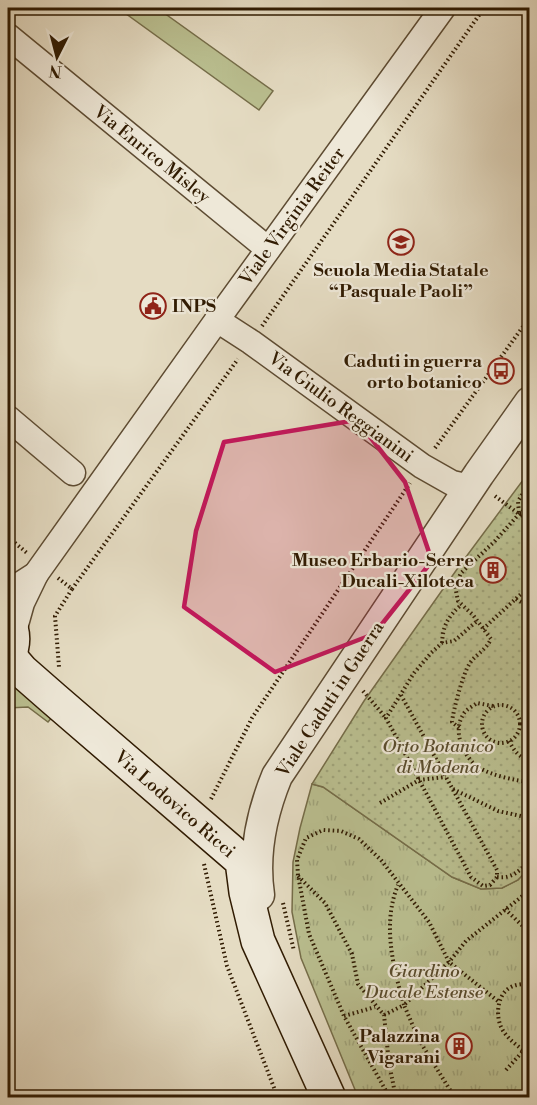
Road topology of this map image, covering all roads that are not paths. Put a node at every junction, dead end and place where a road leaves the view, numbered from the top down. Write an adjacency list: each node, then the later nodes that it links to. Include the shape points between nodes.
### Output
1 (443, 8): 3 (street, Viale Virginia Reiter)
2 (8, 36): 3 (street, Via Enrico Misley)
3 (268, 249): 4 (street, Viale Virginia Reiter)
4 (217, 320): 8 (street, Via Giulio Reggianini, via 422,466); 9 (street, Viale Virginia Reiter)
5 (530, 402): 8 (street, Viale Caduti in Guerra)
6 (8, 418): 7 (street)
7 (73, 473)
8 (485, 495): 12 (street, Viale Caduti in Guerra, via 277,776 257,848 256,872)
9 (39, 569): 10 (street, Viale Virginia Reiter); 11 (street)
10 (8, 592)
11 (9, 642): 12 (main road, Via Lodovico Ricci, via 46,692 242,861 258,941)
12 (281, 988): 13 (main road, Viale Caduti in Guerra)
13 (329, 1098)

